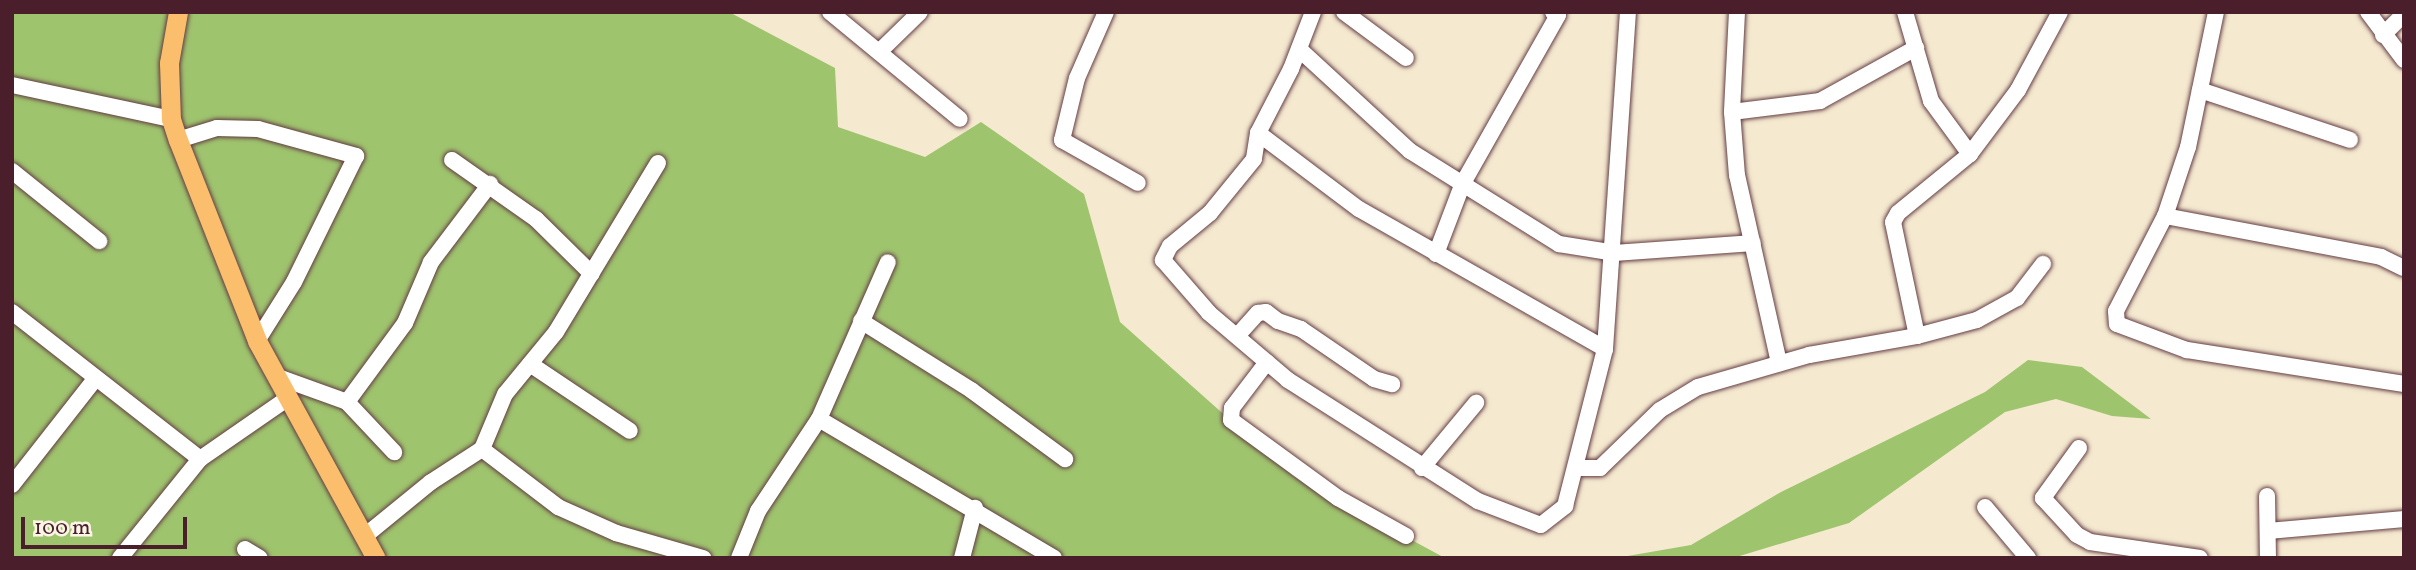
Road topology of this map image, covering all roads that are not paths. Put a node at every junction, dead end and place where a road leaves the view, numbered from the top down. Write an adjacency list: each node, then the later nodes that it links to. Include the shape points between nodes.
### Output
1 (178, 12): 24 (main road, via 169,63)
2 (920, 12): 18 (street)
3 (1106, 12): 33 (street, via 1077,78 1062,140)
4 (1312, 12): 17 (street)
5 (1344, 12): 19 (street)
6 (1553, 12): 34 (street, via 1558,15)
7 (1628, 12): 39 (street)
8 (1737, 12): 23 (street)
9 (1905, 12): 16 (street)
10 (2060, 12): 29 (street, via 2018,90)
11 (2216, 12): 22 (street)
12 (2368, 12): 15 (street)
13 (834, 14): 18 (street)
14 (2404, 14): 15 (street)
15 (2383, 35): 20 (street)
16 (1916, 48): 23 (street, via 1820,102); 29 (street, via 1931,101)
17 (1300, 49): 26 (street); 34 (street, via 1392,137)
18 (879, 52): 25 (street)
19 (1406, 58)
20 (2404, 60)
21 (12, 85): 24 (street)
22 (2200, 90): 28 (street); 36 (street)
23 (1732, 112): 38 (street, via 1737,175)
24 (171, 119): 27 (main road)
25 (960, 119)
26 (1258, 133): 40 (street, via 1349,202); 47 (street, via 1254,159 1210,213 1170,246 1163,260 1209,313)
27 (178, 140): 49 (main road); 49 (street, via 217,128 258,129 356,156 294,282)
28 (2350, 140)
29 (1970, 154): 48 (street, via 1898,212 1894,222)
30 (452, 160): 35 (street)
31 (658, 163): 44 (street)
32 (12, 171): 37 (street)
33 (1138, 183)
34 (1463, 183): 39 (street, via 1559,244); 40 (street)
35 (491, 184): 44 (street, via 536,219); 59 (street, via 431,262 405,323)
36 (2165, 216): 43 (street, via 2381,257); 57 (street, via 2116,311 2117,324 2187,349)
37 (99, 241)
38 (1753, 243): 39 (street); 52 (street)
39 (1615, 253): 50 (street)
40 (1436, 254): 50 (street)
41 (888, 262): 46 (street)
42 (2043, 264): 48 (street, via 2029,286 2001,308 1977,320)
43 (2404, 268)
44 (592, 274): 53 (street)
45 (12, 312): 55 (street)
46 (860, 321): 61 (street); 67 (street, via 971,390)
47 (1238, 335): 51 (street); 56 (street, via 1258,313 1266,312 1301,329 1374,379)
48 (1917, 336): 52 (street)
49 (257, 341): 54 (main road)
50 (1605, 349): 69 (street)
51 (1267, 362): 68 (street); 77 (street, via 1232,408 1231,420 1338,498)
52 (1779, 363): 69 (street, via 1684,393 1600,468)
53 (530, 364): 62 (street); 63 (street, via 505,394)
54 (278, 377): 58 (main road); 59 (street)
55 (95, 379): 66 (street); 70 (street)
56 (1392, 384)
57 (2404, 384)
58 (288, 398): 66 (street); 76 (main road)
59 (347, 402): 65 (street)
60 (1476, 402): 68 (street)
61 (819, 419): 73 (street); 81 (street, via 758,512)
62 (631, 430)
63 (482, 449): 76 (street, via 431,482); 80 (street, via 558,506 616,533)
64 (2079, 449): 85 (street, via 2043,498 2077,535 2090,542)
65 (394, 452)
66 (200, 459): 78 (street)
67 (1065, 459)
68 (1422, 468): 69 (street, via 1478,501 1541,525 1565,506)
69 (1577, 468)
70 (12, 485)
71 (2267, 496): 75 (street)
72 (1984, 507): 84 (street)
73 (975, 508): 82 (street); 83 (street)
74 (2404, 519): 75 (street)
75 (2268, 531): 86 (street)
76 (366, 535): 79 (main road)
77 (1406, 536)
78 (120, 558)
79 (376, 558)
80 (703, 558)
81 (739, 558)
82 (962, 558)
83 (1054, 558)
84 (2028, 558)
85 (2200, 558)
86 (2268, 558)

